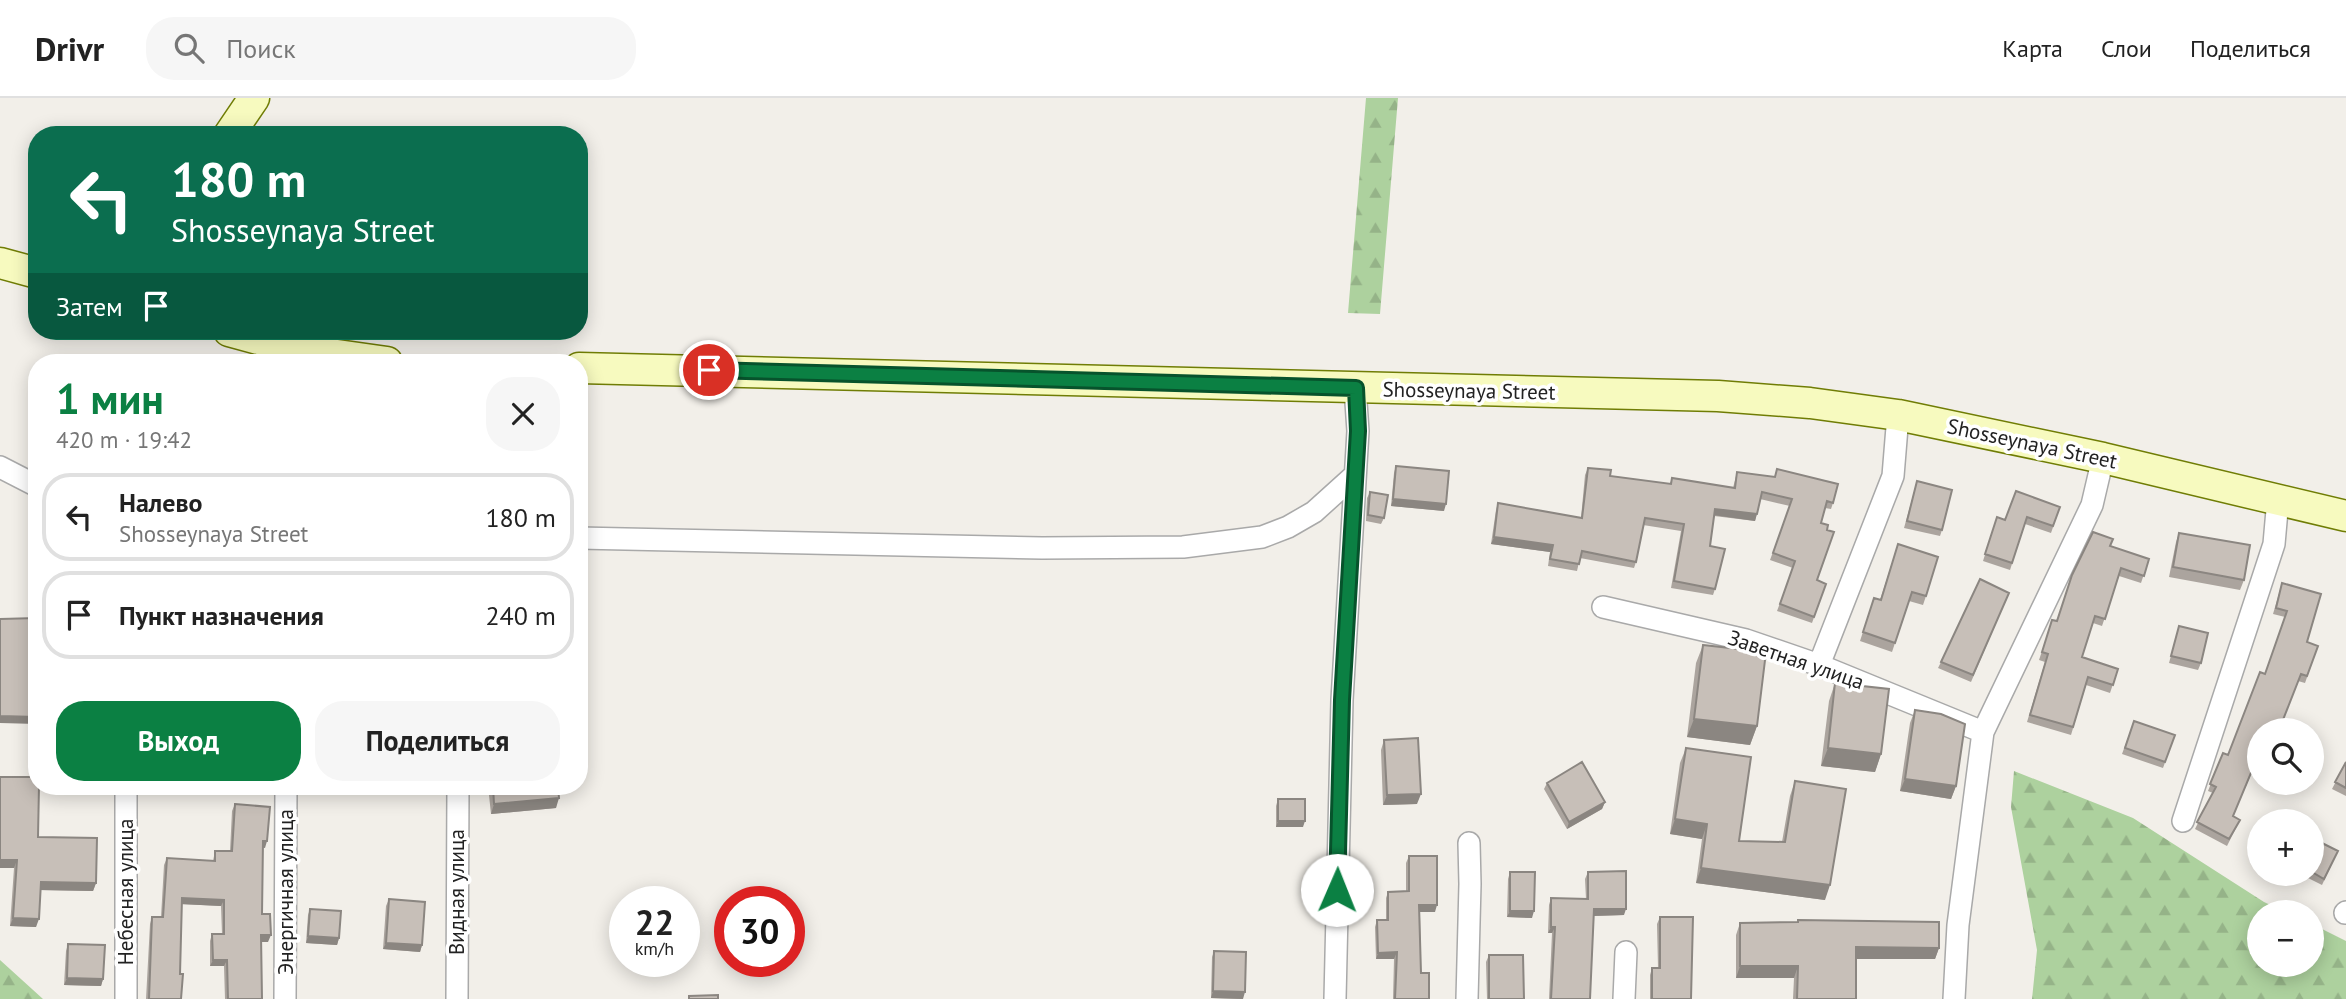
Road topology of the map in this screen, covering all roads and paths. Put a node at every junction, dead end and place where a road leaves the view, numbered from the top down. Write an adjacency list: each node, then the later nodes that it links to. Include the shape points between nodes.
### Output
1 (254, 98): 2 (street)
2 (235, 126)
3 (0, 263): 4 (street)
4 (28, 271)
5 (262, 340): 6 (street)
6 (330, 354)
7 (588, 368): 8 (street, Shosseynaya Street)
8 (1356, 388): 9 (street, Shosseynaya Street, via 1718,396); 12 (street)
9 (1898, 415): 10 (street, Shosseynaya Street); 18 (street, via 1893,476)
10 (2103, 458): 14 (street, Shosseynaya Street); 19 (street, via 2092,505)
11 (0, 467): 13 (street)
12 (1355, 475): 16 (street, via 1314,512 1289,527 1262,537 1183,547); 29 (street, via 1342,700)
13 (28, 481)
14 (2278, 499): 15 (street, Shosseynaya Street); 23 (street, via 2274,544)
15 (2346, 516)
16 (588, 538)
17 (1603, 607): 18 (street, Заветная улица, via 1746,640)
18 (1819, 665): 19 (street, Заветная улица)
19 (1983, 732): 32 (street, via 1958,925)
20 (126, 795): 26 (street, Небесная улица)
21 (286, 795): 27 (street, Энергичная улица)
22 (458, 795): 28 (street, Видная улица)
23 (2183, 821)
24 (1469, 843): 30 (street)
25 (1626, 952): 31 (street)
26 (126, 999)
27 (285, 999)
28 (457, 999)
29 (1335, 999)
30 (1467, 999)
31 (1624, 999)
32 (1954, 999)

